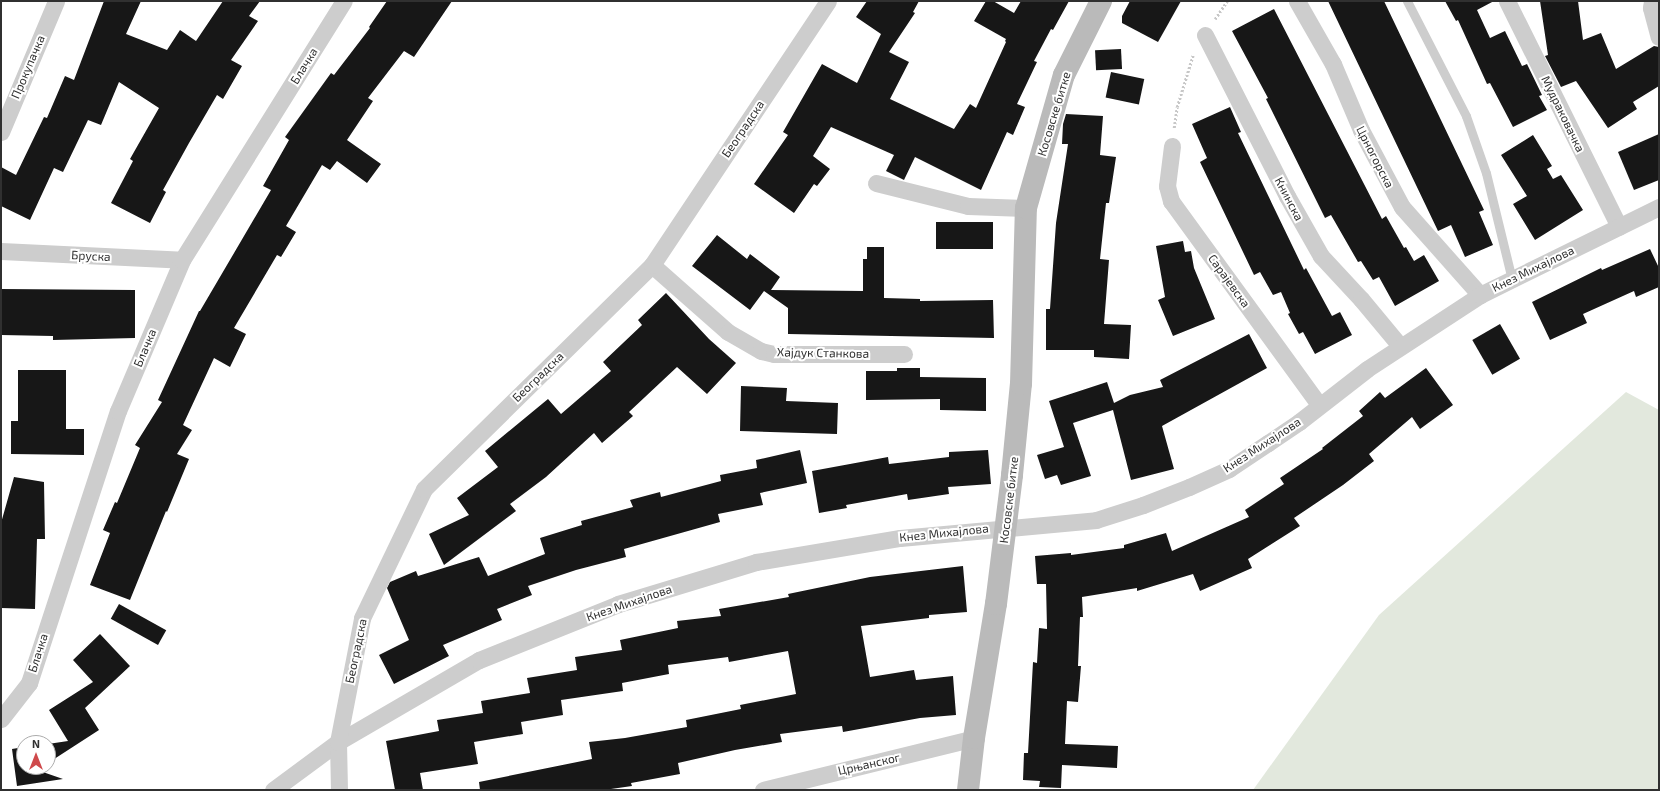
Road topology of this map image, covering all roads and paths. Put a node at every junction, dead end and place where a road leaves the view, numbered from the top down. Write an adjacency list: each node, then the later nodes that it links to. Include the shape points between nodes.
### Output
1 (56, 1): 12 (street, Прокупачка)
2 (344, 1): 19 (street, Блачка)
3 (828, 1): 20 (street, Београдска)
4 (1101, 1): 16 (street, Косовске битке, via 1064,75)
5 (1227, 1): 10 (path)
6 (1297, 1): 22 (street, Црногорска, via 1333,64 1361,130 1402,207)
7 (1407, 1): 21 (lane, via 1466,116 1486,173)
8 (1507, 1): 17 (street, Мудраковачка)
9 (1652, 1): 11 (street, via 1651,8)
10 (1205, 35): 13 (path, via 1193,54 1177,107); 23 (street, Книнска, via 1287,196 1321,256)
11 (1659, 37)
12 (1, 132)
13 (1172, 146): 25 (street, Сарајевска, via 1167,186 1171,201)
14 (876, 183): 16 (street, via 968,206)
15 (1659, 207): 17 (street, Кнез Михајлова)
16 (1026, 208): 26 (street, Косовске битке, via 1021,384)
17 (1619, 227): 21 (street, Кнез Михајлова)
18 (1, 251): 19 (street, Бруска)
19 (182, 260): 27 (street, Блачка, via 118,412 29,683)
20 (652, 265): 24 (street, Хајдук Станкова, via 728,332 761,351 774,354); 29 (street, Београдска, via 424,489 362,618)
21 (1512, 280): 22 (street, Кнез Михајлова)
22 (1480, 296): 23 (street, Кнез Михајлова)
23 (1400, 346): 25 (street, Кнез Михајлова)
24 (904, 354)
25 (1319, 405): 26 (street, Кнез Михајлова, via 1299,422 1229,469 1143,505 1096,520)
26 (1005, 527): 28 (street, Косовске битке, via 996,604); 29 (street, Кнез Михајлова, via 900,538 756,562 618,604 479,660)
27 (1, 719)
28 (974, 738): 32 (street, Црњанског); 33 (street, Косовске битке)
29 (338, 742): 30 (street, Кнез Михајлова); 31 (street, Београдска)
30 (273, 790)
31 (339, 790)
32 (763, 790)
33 (968, 790)

